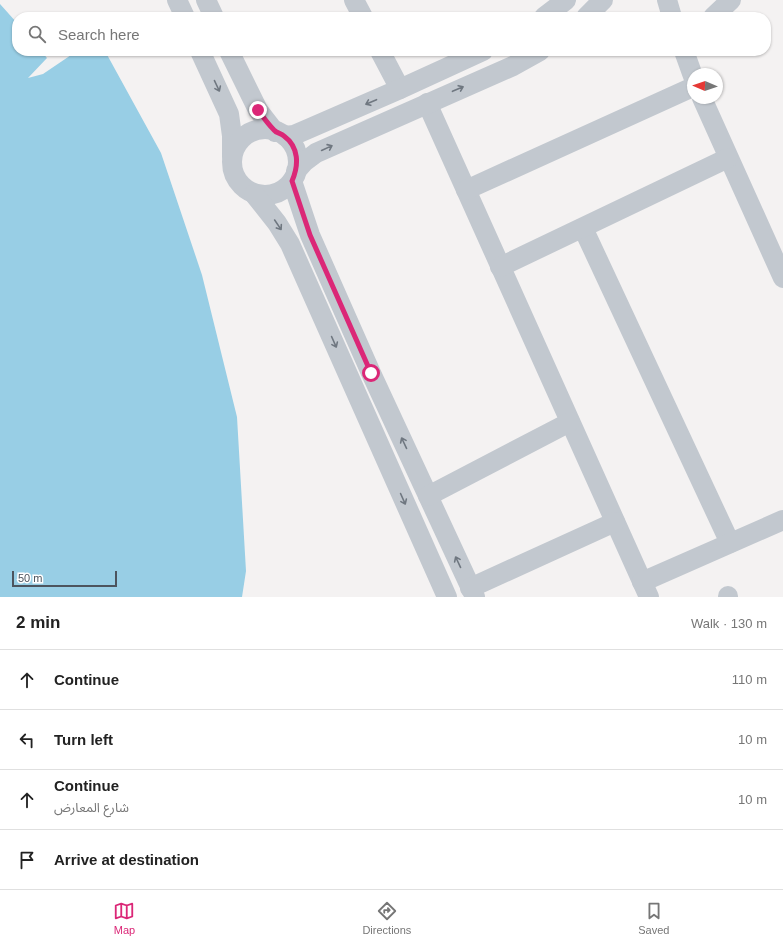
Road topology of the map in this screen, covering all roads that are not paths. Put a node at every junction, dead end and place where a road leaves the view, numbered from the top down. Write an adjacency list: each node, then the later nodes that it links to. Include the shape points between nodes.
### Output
1 (177, 0): 8 (street)
2 (206, 0): 9 (street)
3 (354, 0): 10 (street)
4 (566, 0): 11 (street)
5 (604, 0): 12 (street)
6 (667, 0): 13 (street)
7 (731, 0): 14 (street)
8 (182, 12)
9 (212, 12)
10 (360, 12)
11 (550, 12)
12 (591, 12)
13 (671, 12)
14 (718, 12)
15 (202, 56): 28 (street, one-way to 28, via 228,114 232,136)
16 (232, 56): 26 (street, via 258,110)
17 (383, 56): 22 (street)
18 (472, 56): 22 (street)
19 (531, 56): 24 (street, one-way to 19)
20 (686, 56): 21 (street)
21 (690, 68)
22 (400, 89): 26 (street, one-way to 26, via 308,130 294,135)
23 (687, 90): 30 (street)
24 (427, 103): 29 (street, one-way to 24, via 304,162 316,153); 30 (street)
25 (705, 104): 27 (street)
26 (280, 134): 28 (street, via 270,130 259,130 249,134 237,145); 29 (street, via 295,150 297,160)
27 (728, 158): 32 (street); 34 (street)
28 (232, 161): 31 (street, via 237,181)
29 (294, 176): 31 (street, via 285,188 275,194); 36 (street, one-way to 29, via 310,235)
30 (466, 190): 33 (street)
31 (254, 194): 42 (street, one-way to 42, via 290,244)
32 (583, 228): 33 (street); 39 (street)
33 (500, 267): 35 (street)
34 (783, 278)
35 (570, 422): 36 (street); 38 (street)
36 (428, 496): 41 (street, one-way to 36)
37 (783, 520): 39 (street)
38 (615, 522): 40 (street); 41 (street)
39 (730, 543): 40 (street)
40 (645, 589)
41 (472, 592)
42 (447, 597)

